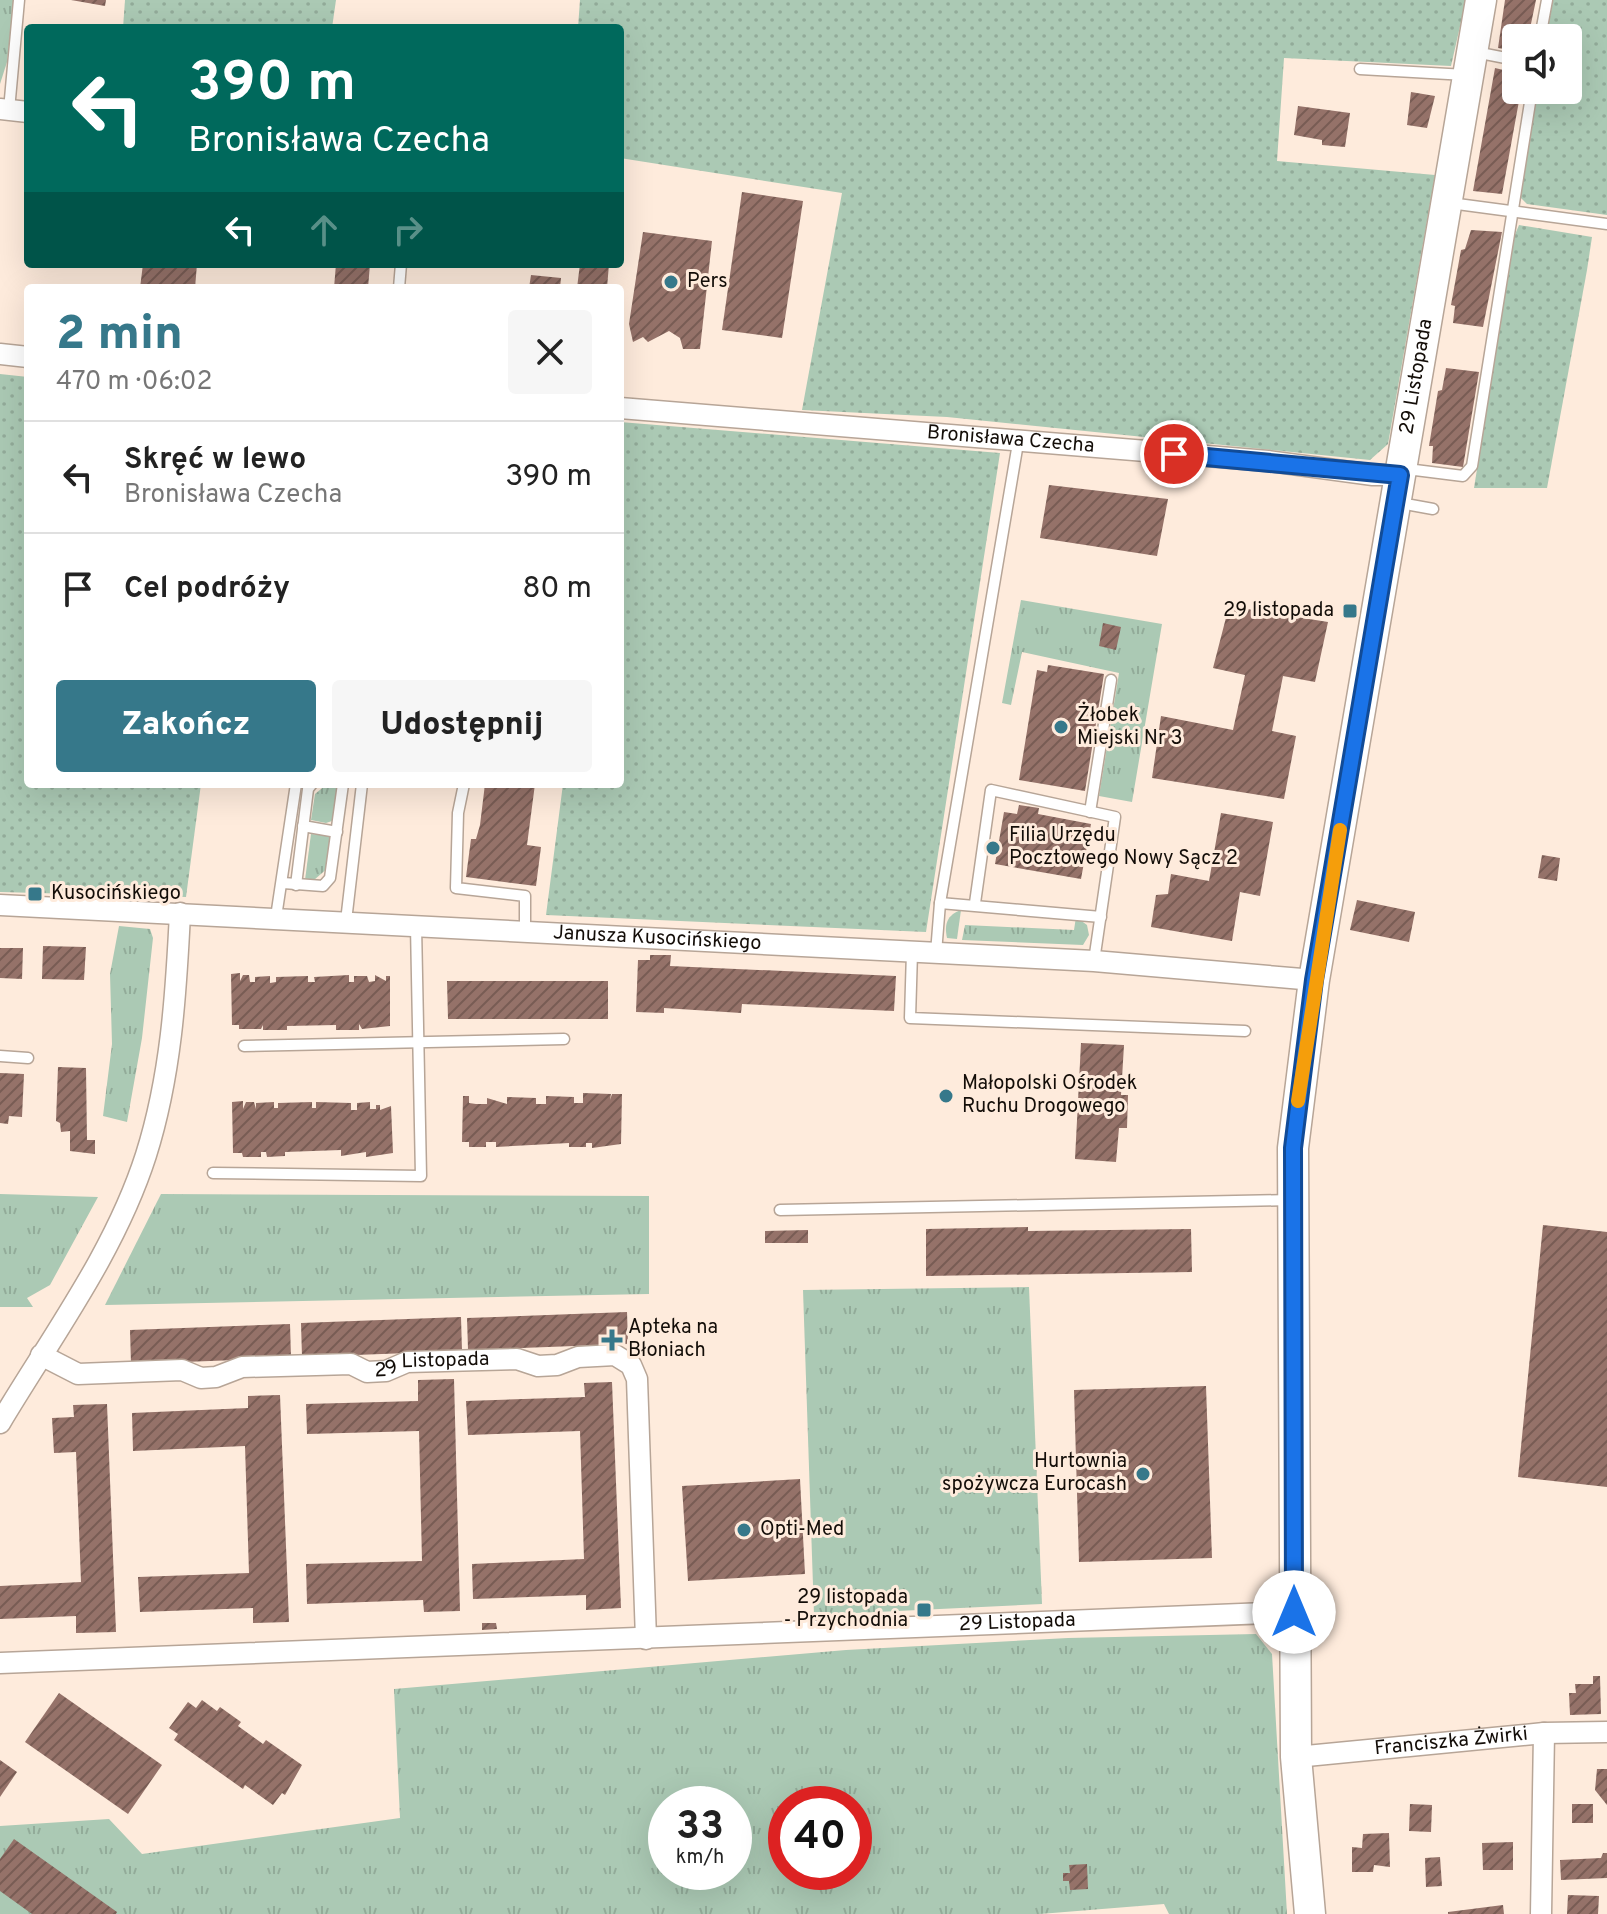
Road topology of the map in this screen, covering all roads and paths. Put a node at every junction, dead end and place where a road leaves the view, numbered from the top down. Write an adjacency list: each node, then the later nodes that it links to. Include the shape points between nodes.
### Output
1 (19, 0): 9 (lane)
2 (1481, 0): 6 (street, 29 Listopada)
3 (1547, 0): 4 (lane)
4 (1543, 24)
5 (1502, 61): 6 (lane)
6 (1470, 63): 7 (lane); 10 (street, 29 Listopada)
7 (1360, 69)
8 (1530, 104): 11 (lane)
9 (12, 110)
10 (1446, 202): 11 (lane); 17 (street, 29 Listopada)
11 (1512, 211): 12 (lane); 17 (lane, via 1472,466 1463,476 1415,470)
12 (1607, 224)
13 (0, 354): 14 (street)
14 (24, 357)
15 (624, 408): 16 (street, Bronisława Czecha)
16 (1018, 443): 17 (street, Bronisława Czecha); 31 (lane)
17 (1400, 475): 43 (street, 29 Listopada)
18 (1411, 505): 19 (lane)
19 (1433, 509)
20 (1111, 680): 26 (lane)
21 (295, 788): 29 (lane)
22 (311, 788): 27 (lane)
23 (342, 788): 28 (lane)
24 (362, 788): 37 (lane)
25 (463, 788): 39 (lane, via 456,888 525,896)
26 (1090, 812): 32 (lane, via 991,790); 36 (lane, via 1115,817)
27 (303, 826): 28 (lane); 30 (lane)
28 (337, 832): 30 (lane, via 330,878 323,886)
29 (283, 883): 30 (lane); 35 (lane)
30 (296, 885)
31 (940, 903): 32 (lane); 41 (lane)
32 (975, 903): 36 (lane)
33 (0, 905): 34 (street, Janusza Kusocińskiego)
34 (180, 913): 35 (street, Janusza Kusocińskiego); 53 (street, via 172,1034 145,1157 98,1264)
35 (276, 917): 37 (street, Janusza Kusocińskiego)
36 (1101, 917): 42 (lane)
37 (346, 921): 38 (street, Janusza Kusocińskiego)
38 (416, 926): 39 (street, Janusza Kusocińskiego); 46 (lane)
39 (525, 932): 40 (street, Janusza Kusocińskiego)
40 (912, 952): 41 (street, Janusza Kusocińskiego); 44 (lane, via 910,1018)
41 (936, 953): 42 (street, Janusza Kusocińskiego)
42 (1094, 961): 43 (street, Janusza Kusocińskiego)
43 (1314, 980): 51 (street, 29 Listopada, via 1293,1148)
44 (1245, 1031)
45 (564, 1039): 46 (lane)
46 (419, 1041): 47 (lane); 50 (lane, via 421,1176)
47 (244, 1046)
48 (0, 1056): 49 (lane)
49 (28, 1058)
50 (213, 1173)
51 (1293, 1200): 52 (lane); 55 (street, 29 Listopada)
52 (780, 1210)
53 (41, 1355): 54 (street); 56 (street, 29 Listopada, via 78,1374 182,1370 201,1378 242,1367 351,1364 367,1372 407,1362 517,1359 538,1366 578,1357 621,1357 637,1379)
54 (0, 1423)
55 (1294, 1612): 56 (street, 29 Listopada); 60 (street, 29 Listopada)
56 (646, 1639): 57 (street, 29 Listopada)
57 (0, 1663)
58 (1607, 1732): 59 (street, Franciszka Żwirki)
59 (1544, 1733): 60 (street, Franciszka Żwirki); 62 (street)
60 (1296, 1757): 61 (street, 29 Listopada)
61 (1310, 1914)
62 (1541, 1914)

